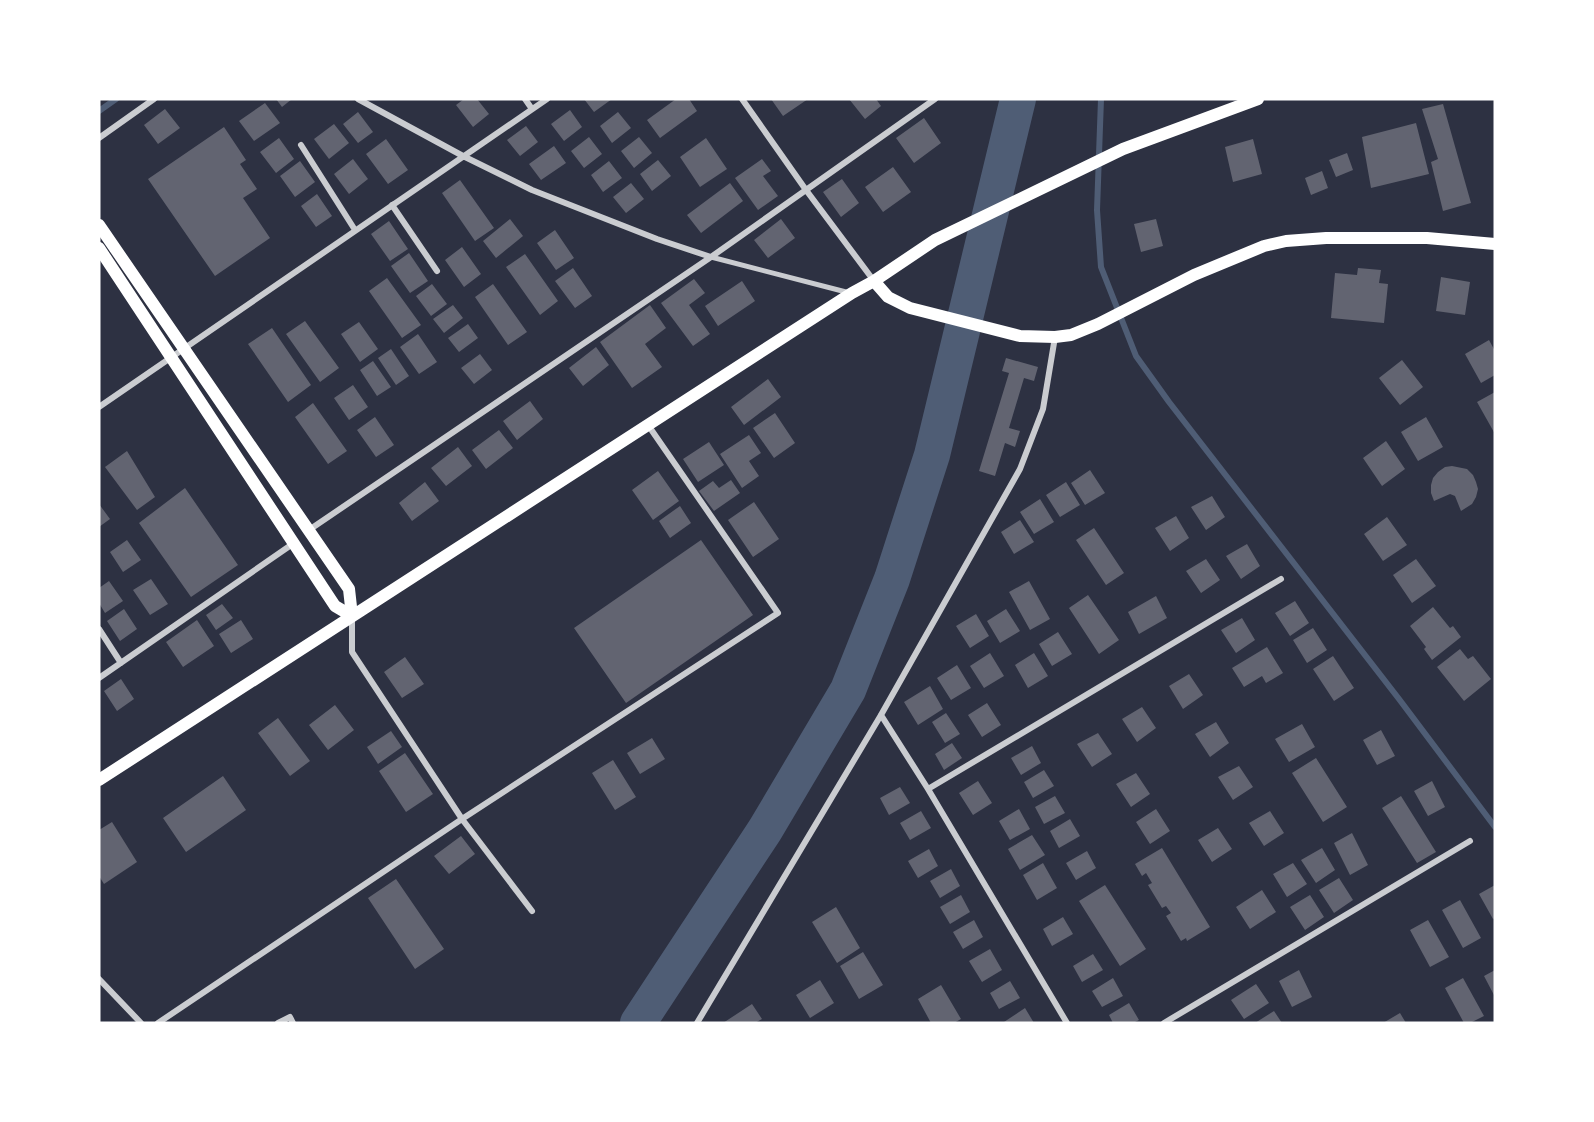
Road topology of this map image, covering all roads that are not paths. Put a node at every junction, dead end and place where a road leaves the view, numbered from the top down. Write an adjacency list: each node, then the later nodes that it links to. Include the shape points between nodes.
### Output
1 (154, 99): 9 (street)
2 (358, 99): 11 (street)
3 (525, 99): 8 (street)
4 (547, 99): 8 (street)
5 (742, 99): 12 (street)
6 (935, 99): 12 (street)
7 (1258, 99): 20 (main road, via 1123,149 935,240)
8 (532, 109): 11 (street)
9 (99, 138)
10 (301, 145): 15 (street)
11 (464, 156): 13 (street); 18 (street, via 532,190)
12 (807, 190): 18 (street); 20 (street)
13 (392, 205): 15 (street); 19 (street)
14 (99, 225): 23 (main road)
15 (356, 230): 23 (street)
16 (1495, 244): 22 (main road, via 1427,238 1286,241 1194,275 1098,324)
17 (99, 248): 24 (main road)
18 (711, 256): 21 (street); 27 (street)
19 (437, 271)
20 (874, 281): 21 (main road); 22 (main road, via 888,297 910,308 1020,336)
21 (852, 293): 26 (main road)
22 (1055, 337): 34 (street, via 1043,409 1020,469)
23 (184, 348): 24 (street); 27 (main road)
24 (171, 357): 25 (street); 28 (main road)
25 (99, 406)
26 (648, 425): 30 (main road); 37 (street, via 778,613)
27 (309, 530): 30 (main road, via 349,589)
28 (294, 543): 30 (main road, via 335,606); 32 (street)
29 (1281, 579): 36 (street)
30 (352, 616): 35 (main road); 37 (street, via 352,652)
31 (99, 629): 32 (street)
32 (121, 663): 33 (street)
33 (99, 678)
34 (881, 715): 36 (street); 45 (street)
35 (99, 780)
36 (928, 789): 46 (street)
37 (462, 819): 39 (street); 42 (street)
38 (1470, 841): 47 (street)
39 (532, 911)
40 (99, 979): 41 (street)
41 (141, 1023)
42 (158, 1023)
43 (278, 1023): 44 (street, via 290,1017)
44 (293, 1023)
45 (698, 1023)
46 (1067, 1023)
47 (1164, 1023)

